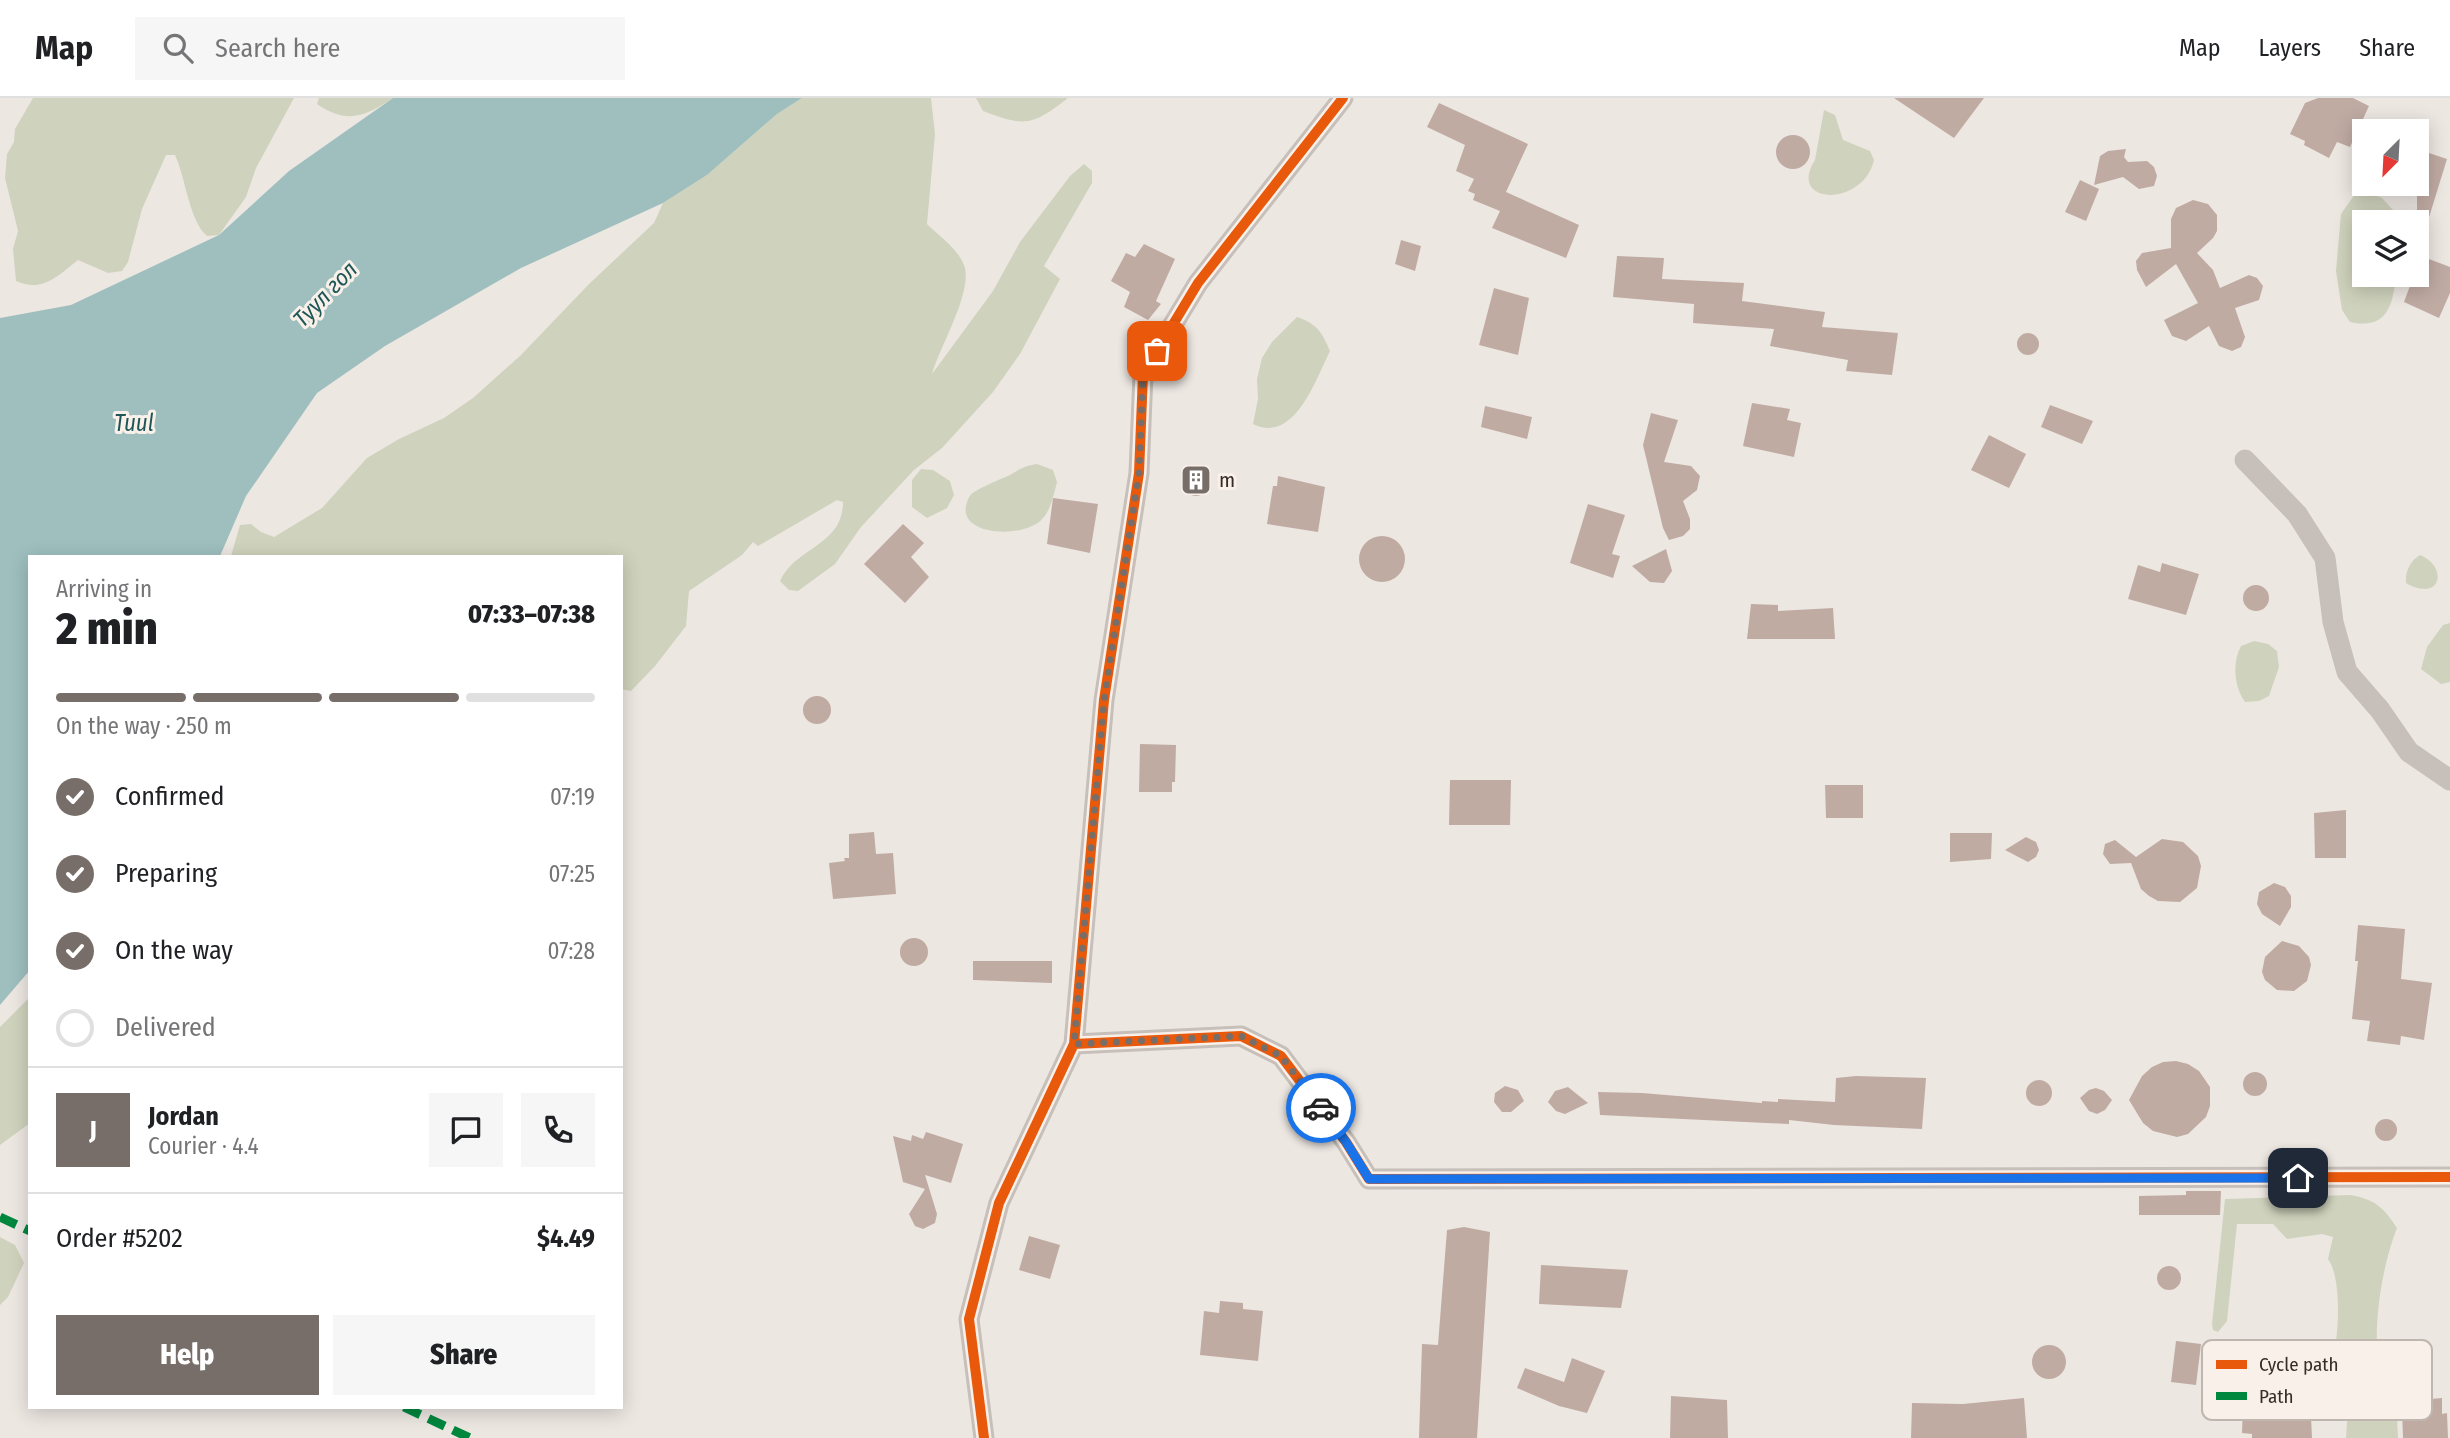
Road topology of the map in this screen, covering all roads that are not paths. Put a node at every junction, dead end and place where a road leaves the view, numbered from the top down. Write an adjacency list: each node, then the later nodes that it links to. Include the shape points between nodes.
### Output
1 (1343, 98): 4 (street, via 1198,283 1143,374 1139,473 1104,700)
2 (2245, 460): 3 (street, via 2298,514 2325,558 2333,622 2347,672 2409,752)
3 (2450, 780)
4 (1074, 1044): 5 (street, via 1241,1036 1281,1056 1369,1179); 6 (street, via 999,1203 969,1319)
5 (2450, 1177)
6 (984, 1438)

